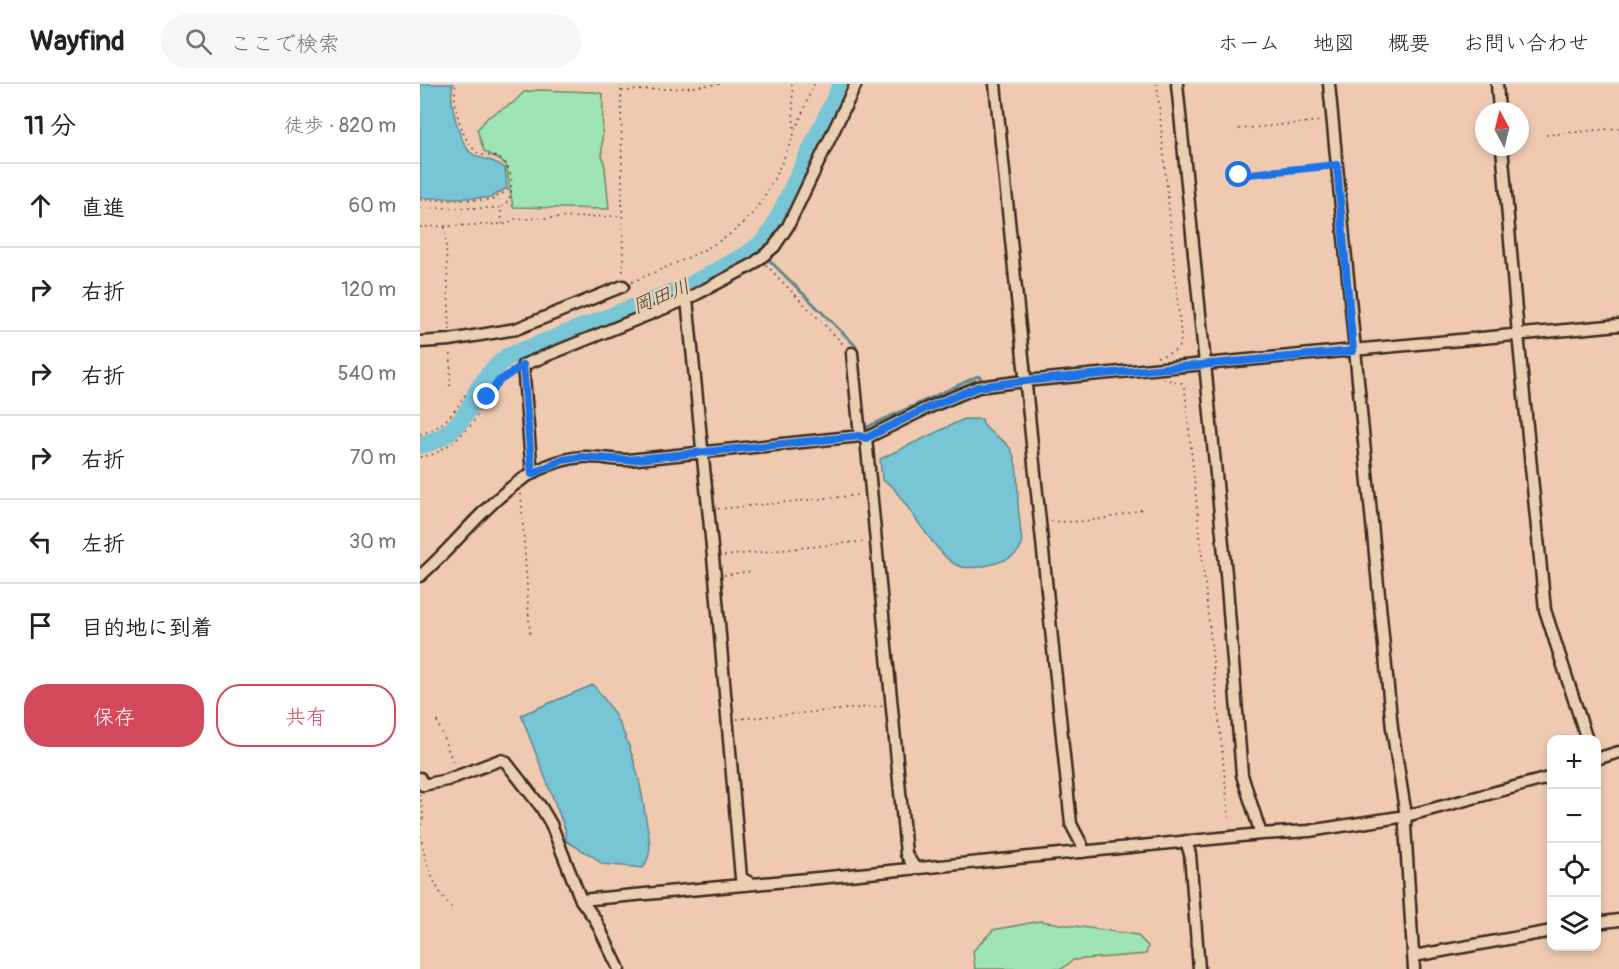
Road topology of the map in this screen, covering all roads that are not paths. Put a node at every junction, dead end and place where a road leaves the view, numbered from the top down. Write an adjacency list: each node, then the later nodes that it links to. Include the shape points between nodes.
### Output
1 (856, 84): 9 (street, via 788,226 774,247 752,265)
2 (995, 84): 16 (street)
3 (1177, 84): 15 (street)
4 (1329, 84): 13 (street)
5 (1497, 84): 6 (street)
6 (1498, 102)
7 (1503, 156): 11 (street)
8 (623, 286): 12 (street, via 516,329)
9 (687, 298): 18 (street); 19 (street, via 523,365)
10 (1619, 325): 11 (street)
11 (1518, 334): 13 (street); 21 (street, via 1545,610)
12 (420, 342)
13 (1353, 351): 15 (street); 26 (street, via 1392,728)
14 (852, 353): 17 (street)
15 (1204, 364): 16 (street); 27 (street, via 1242,775)
16 (1025, 381): 17 (street, via 978,387); 29 (street, via 1071,824)
17 (863, 437): 18 (street); 30 (street, via 872,493 906,854)
18 (703, 452): 19 (street, via 628,460 581,457 563,460); 31 (street, via 741,878)
19 (532, 474): 20 (street, via 474,520)
20 (420, 576)
21 (1585, 735)
22 (1619, 752): 23 (street)
23 (1601, 757)
24 (420, 778): 32 (street, via 423,785 505,761 541,807)
25 (1547, 778): 26 (street)
26 (1406, 816): 27 (street); 36 (street)
27 (1261, 834): 28 (street)
28 (1186, 841): 29 (street); 38 (street)
29 (1083, 852): 30 (street)
30 (915, 868): 31 (street)
31 (752, 884): 32 (street)
32 (581, 900): 37 (street)
33 (1619, 920): 34 (street)
34 (1601, 922)
35 (1547, 932): 36 (street)
36 (1414, 956): 39 (street)
37 (620, 969)
38 (1199, 969)
39 (1414, 969)

